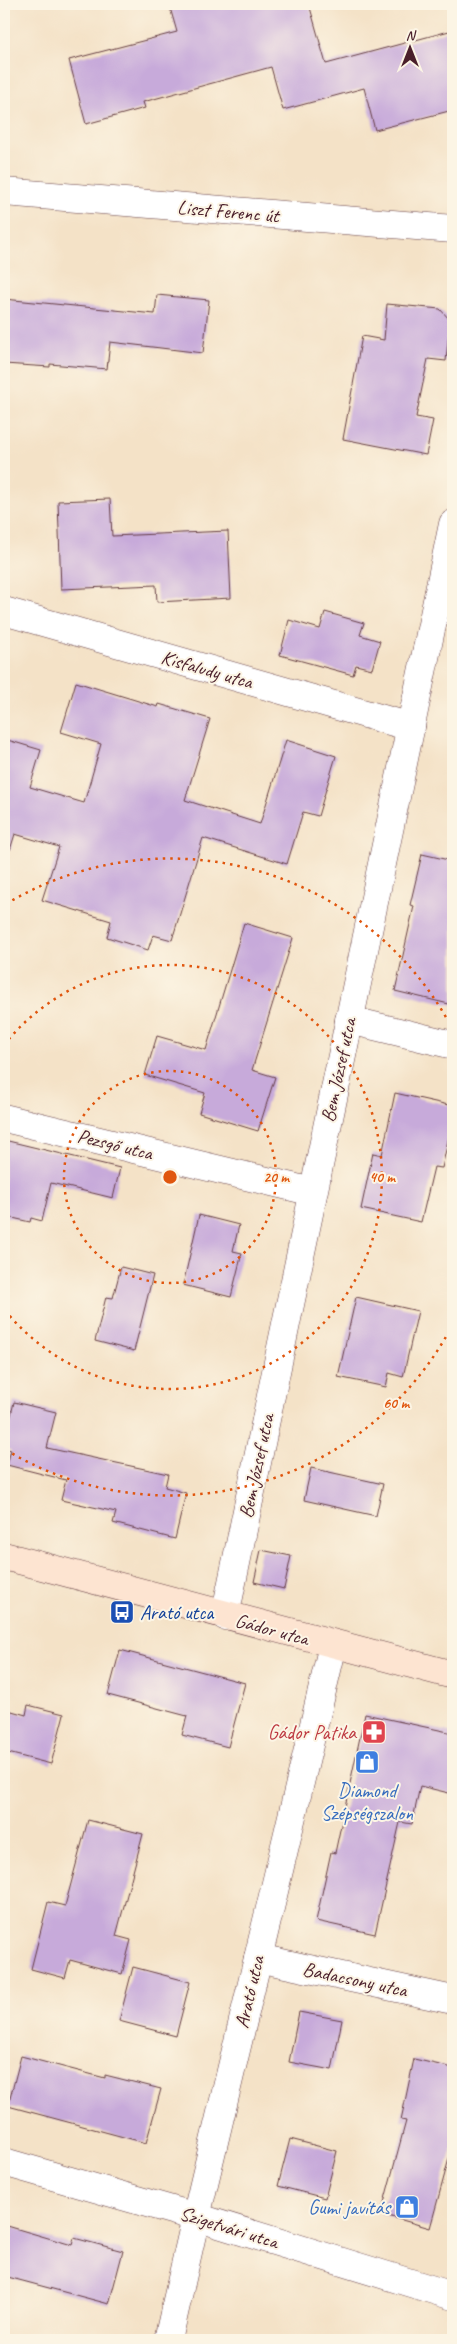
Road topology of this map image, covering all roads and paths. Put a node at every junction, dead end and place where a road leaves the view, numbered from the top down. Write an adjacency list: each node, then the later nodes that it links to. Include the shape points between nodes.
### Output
1 (4, 192): 2 (street, Liszt Ferenc út)
2 (453, 229)
3 (453, 524): 5 (street, Bem József utca)
4 (4, 611): 6 (street, Kisfaludy utca)
5 (441, 639): 6 (street, Bem József utca)
6 (411, 727): 7 (street, Bem József utca)
7 (348, 1020): 8 (street); 10 (street, Bem József utca)
8 (453, 1045)
9 (4, 1118): 10 (street, Pezsgő utca)
10 (313, 1192): 12 (street, Bem József utca)
11 (4, 1556): 12 (street, Gádor utca)
12 (225, 1616): 13 (street, Gádor utca)
13 (333, 1645): 14 (street, Gádor utca); 15 (street, Arató utca)
14 (453, 1675)
15 (258, 1958): 16 (street, Badacsony utca); 18 (street, Arató utca)
16 (453, 2000)
17 (4, 2162): 18 (street, Szigetvári utca)
18 (196, 2216): 19 (street, Szigetvári utca); 20 (street, Arató utca)
19 (453, 2296)
20 (168, 2340)

